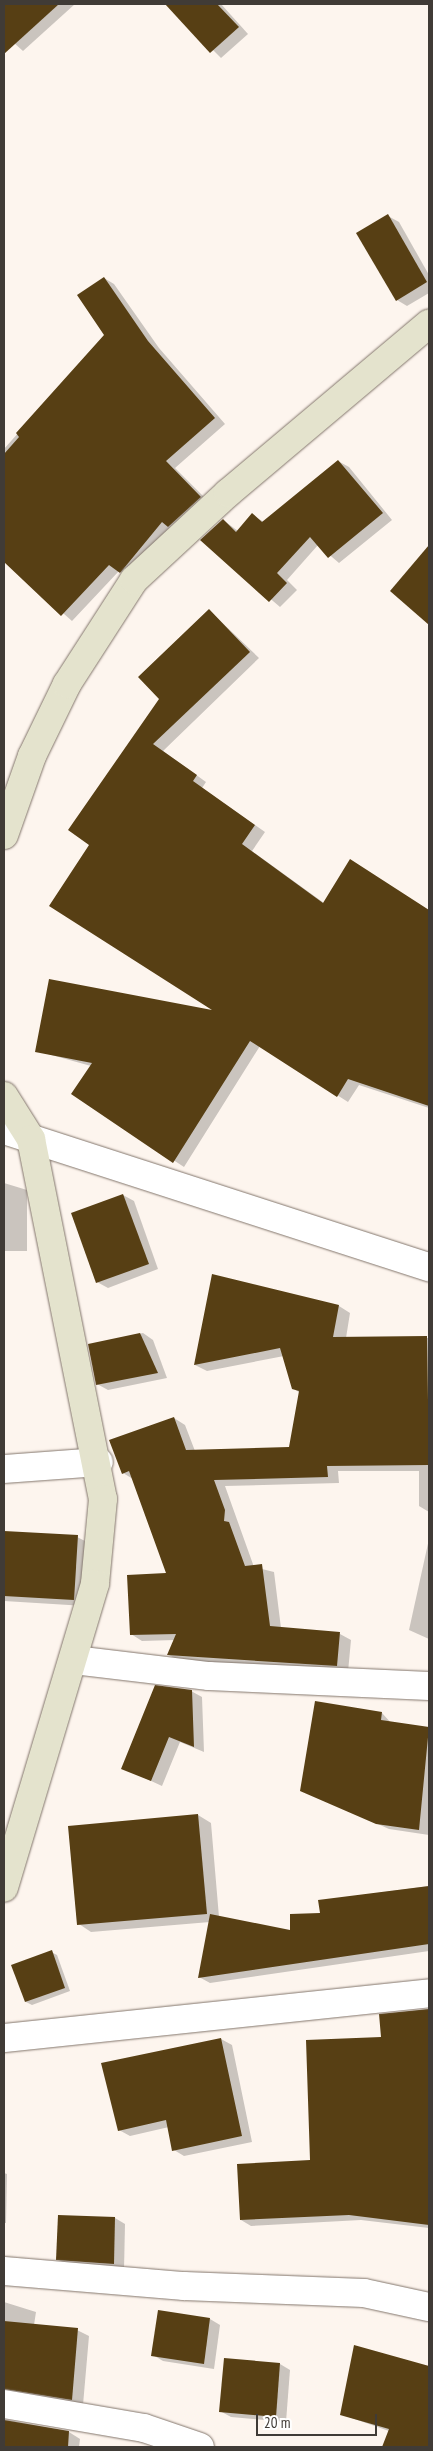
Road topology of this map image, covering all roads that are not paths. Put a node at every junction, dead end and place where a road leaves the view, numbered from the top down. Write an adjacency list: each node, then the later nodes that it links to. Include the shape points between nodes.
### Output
1 (428, 326): 2 (street, via 134,580 67,684 32,756)
2 (4, 835)
3 (4, 1096): 5 (street)
4 (4, 1130): 5 (street)
5 (31, 1139): 6 (street); 7 (street)
6 (427, 1259)
7 (99, 1462): 8 (street); 9 (street, via 103,1499 99,1552)
8 (4, 1469)
9 (74, 1660): 10 (street, via 209,1676); 11 (street)
10 (429, 1686)
11 (4, 1888)
12 (429, 1993): 13 (street)
13 (4, 2038)
14 (4, 2271): 15 (street, via 128,2282 364,2293)
15 (429, 2307)
16 (4, 2404): 17 (street, via 144,2428)
17 (200, 2447)

